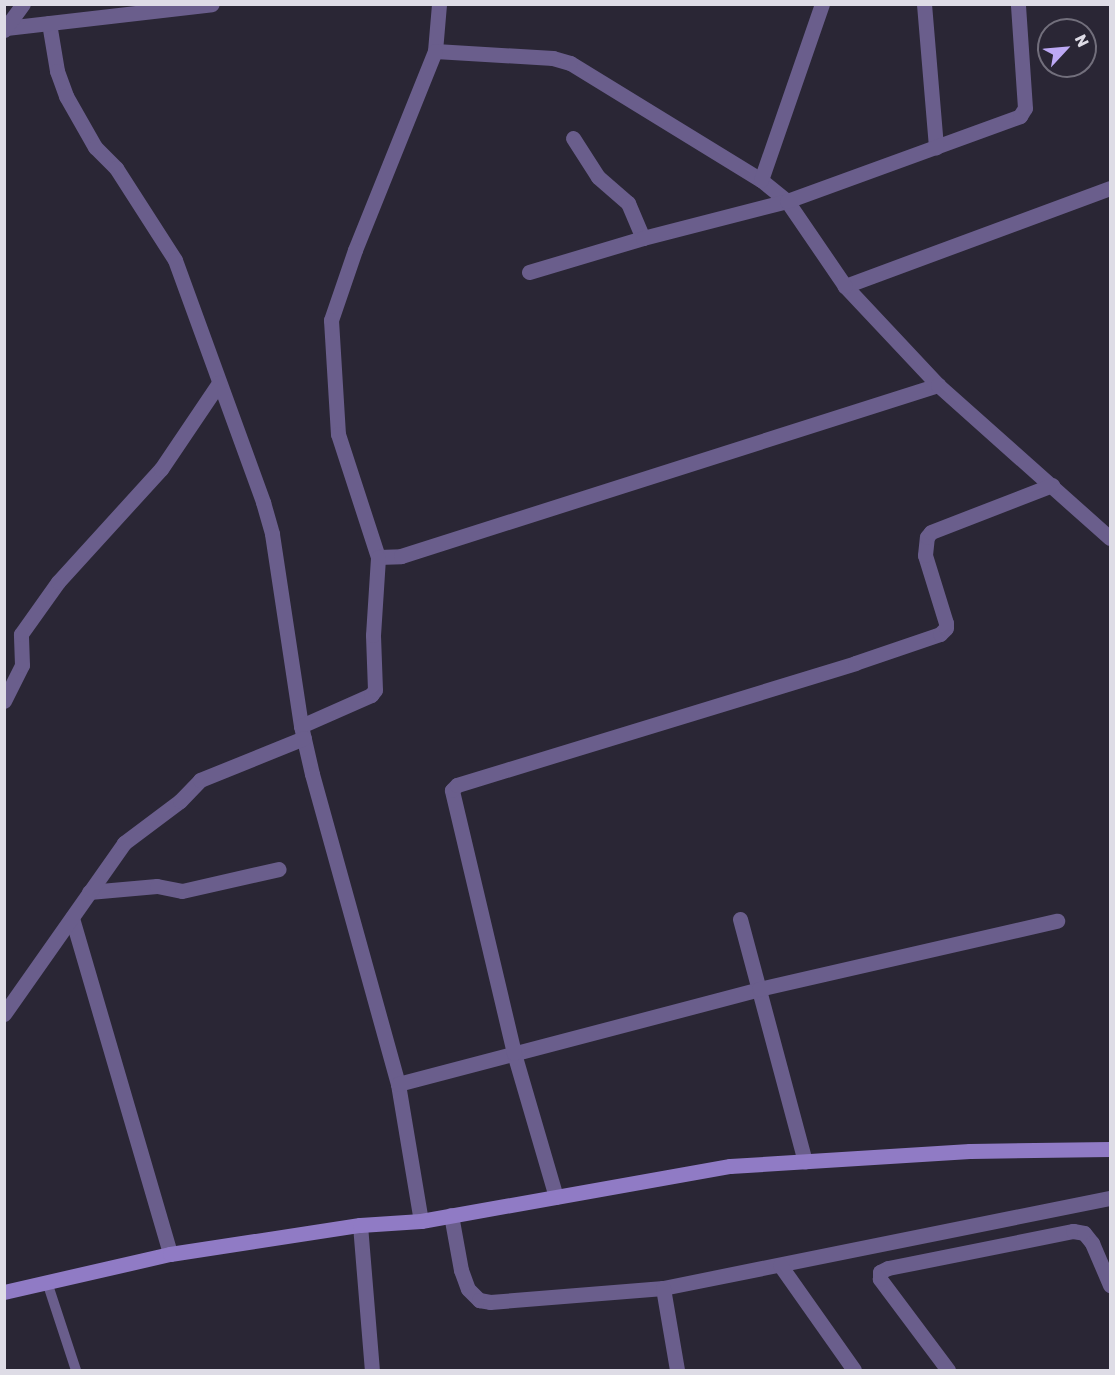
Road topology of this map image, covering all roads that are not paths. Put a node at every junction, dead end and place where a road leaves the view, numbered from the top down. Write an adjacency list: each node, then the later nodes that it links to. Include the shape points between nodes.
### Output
1 (23, 4): 8 (street)
2 (212, 4): 7 (street)
3 (439, 4): 9 (street)
4 (822, 4): 12 (street)
5 (924, 4): 11 (street)
6 (1018, 4): 11 (street, via 1024,113)
7 (49, 23): 8 (street); 18 (street, via 57,71 66,96 95,147 116,168 175,260)
8 (5, 29)
9 (435, 51): 12 (street, via 553,58 570,63); 22 (street, via 331,320 338,434)
10 (573, 138): 15 (street, via 598,177 628,203)
11 (936, 148): 14 (street)
12 (761, 180): 14 (street)
13 (1110, 188): 17 (street)
14 (787, 201): 15 (street); 17 (street)
15 (643, 238): 16 (street)
16 (529, 272)
17 (845, 286): 19 (street)
18 (219, 383): 23 (street, via 161,469 58,582 21,634 22,664); 24 (street, via 272,534)
19 (938, 385): 20 (street); 22 (street, via 401,556)
20 (1052, 485): 21 (street); 32 (street, via 927,537 924,555 946,623 940,634 457,785 452,790)
21 (1110, 538)
22 (378, 557): 24 (street, via 373,635 375,690)
23 (4, 701)
24 (302, 732): 26 (street, via 200,780 180,801 124,843); 33 (street)
25 (279, 869): 26 (street, via 182,891 157,886)
26 (89, 892): 27 (street)
27 (72, 918): 31 (street); 43 (street)
28 (740, 919): 30 (street)
29 (1057, 921): 30 (street)
30 (759, 989): 32 (street); 35 (street)
31 (4, 1014)
32 (514, 1053): 33 (street); 36 (street)
33 (398, 1084): 40 (street)
34 (1110, 1149): 35 (main road, via 970,1150)
35 (805, 1161): 36 (main road, via 730,1166)
36 (556, 1197): 38 (main road)
37 (1110, 1198): 39 (street)
38 (451, 1215): 40 (main road); 47 (street, via 460,1270 468,1289 479,1300)
39 (1018, 1218): 42 (street); 44 (street)
40 (421, 1221): 41 (main road)
41 (360, 1225): 43 (main road); 50 (street)
42 (1026, 1241): 46 (street, via 1073,1231 1084,1233); 53 (street, via 880,1272 880,1279)
43 (170, 1254): 45 (main road)
44 (780, 1265): 47 (street); 52 (street)
45 (46, 1282): 48 (main road); 49 (lane)
46 (1110, 1286)
47 (663, 1288): 51 (street)
48 (4, 1292)
49 (76, 1371)
50 (372, 1371)
51 (677, 1371)
52 (854, 1371)
53 (948, 1371)

